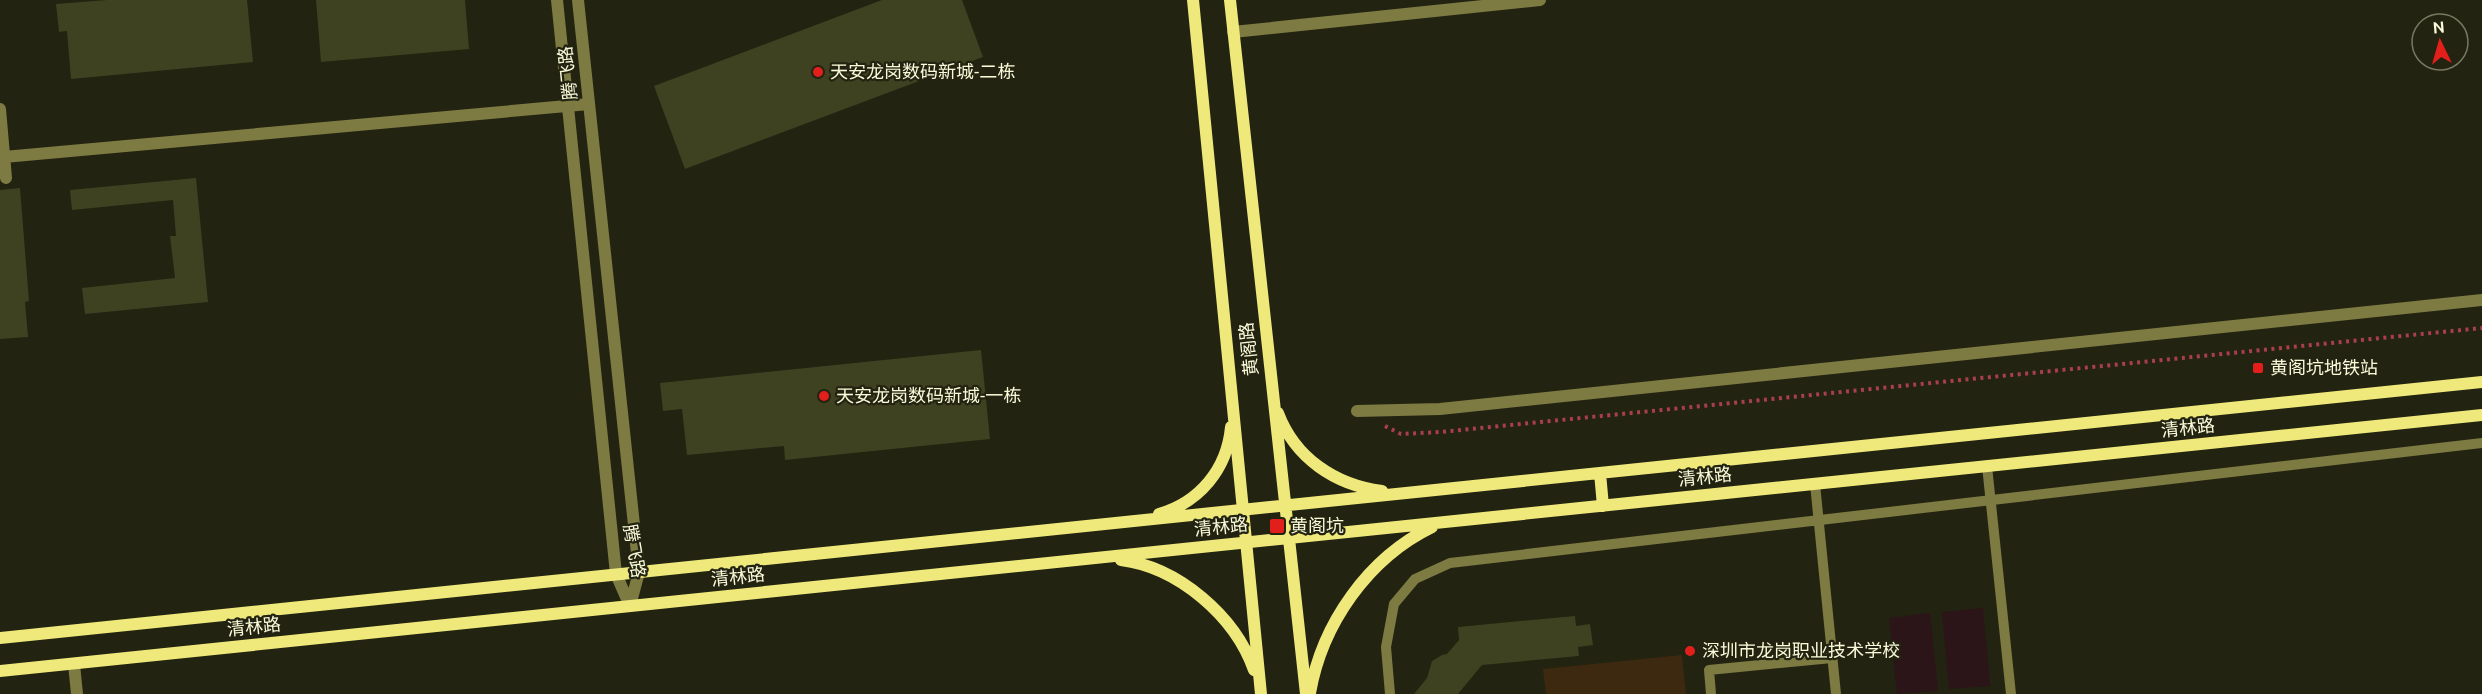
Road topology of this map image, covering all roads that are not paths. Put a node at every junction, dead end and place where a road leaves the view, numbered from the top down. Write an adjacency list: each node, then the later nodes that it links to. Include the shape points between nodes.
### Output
1 (557, 0): 8 (street, 腾飞路)
2 (578, 0): 7 (street, 腾飞路)
3 (1193, 0): 15 (main road, 黄阁路)
4 (1230, 0): 6 (main road, 黄阁路)
5 (1540, 0): 6 (street)
6 (1233, 32): 14 (main road, 黄阁路)
7 (589, 104): 8 (street); 33 (street, 腾飞路)
8 (568, 106): 10 (street); 34 (street, 腾飞路)
9 (0, 109): 10 (street)
10 (4, 157): 11 (street)
11 (6, 178)
12 (2482, 300): 16 (street, via 1440,409)
13 (2482, 382): 20 (main road, 清林路)
14 (1273, 400): 22 (main road, via 1282,425 1298,449 1316,466 1339,480); 24 (main road, 黄阁路)
15 (1233, 405): 26 (main road, 黄阁路); 28 (main road, via 1224,459 1210,482 1183,504)
16 (1358, 411)
17 (2482, 415): 19 (main road, 清林路)
18 (2482, 443): 23 (lane)
19 (1987, 466): 21 (main road, 清林路); 23 (lane)
20 (1600, 473): 22 (main road, 清林路); 25 (main road)
21 (1815, 484): 25 (main road, 清林路); 27 (lane)
22 (1400, 494): 24 (main road, 清林路)
23 (1990, 499): 27 (lane); 46 (lane)
24 (1285, 506): 26 (main road, 清林路); 30 (main road, 黄阁路)
25 (1603, 506): 29 (main road, 清林路)
26 (1243, 510): 28 (main road, 清林路); 31 (main road, 黄阁路)
27 (1819, 519): 37 (lane); 43 (lane, via 1450,563 1415,579 1394,604 1386,647)
28 (1137, 521): 33 (main road, 清林路)
29 (1441, 523): 30 (main road, 清林路); 42 (main road, via 1397,549 1352,595 1324,643)
30 (1288, 538): 31 (main road, 清林路); 42 (main road, 黄阁路)
31 (1247, 543): 32 (main road, 清林路); 40 (main road, 黄阁路)
32 (1105, 558): 35 (main road, 清林路); 40 (main road, via 1153,568 1198,595 1237,636 1251,659)
33 (639, 572): 34 (main road, 清林路); 35 (street, 腾飞路)
34 (616, 574): 35 (street, 腾飞路); 36 (main road, 清林路)
35 (630, 606): 38 (main road, 清林路)
36 (0, 638)
37 (1832, 658): 44 (lane, via 1709,670); 45 (lane)
38 (74, 664): 39 (main road, 清林路); 41 (street)
39 (0, 672)
40 (1260, 689)
41 (77, 694)
42 (1308, 694)
43 (1390, 694)
44 (1711, 694)
45 (1836, 694)
46 (2011, 694)

